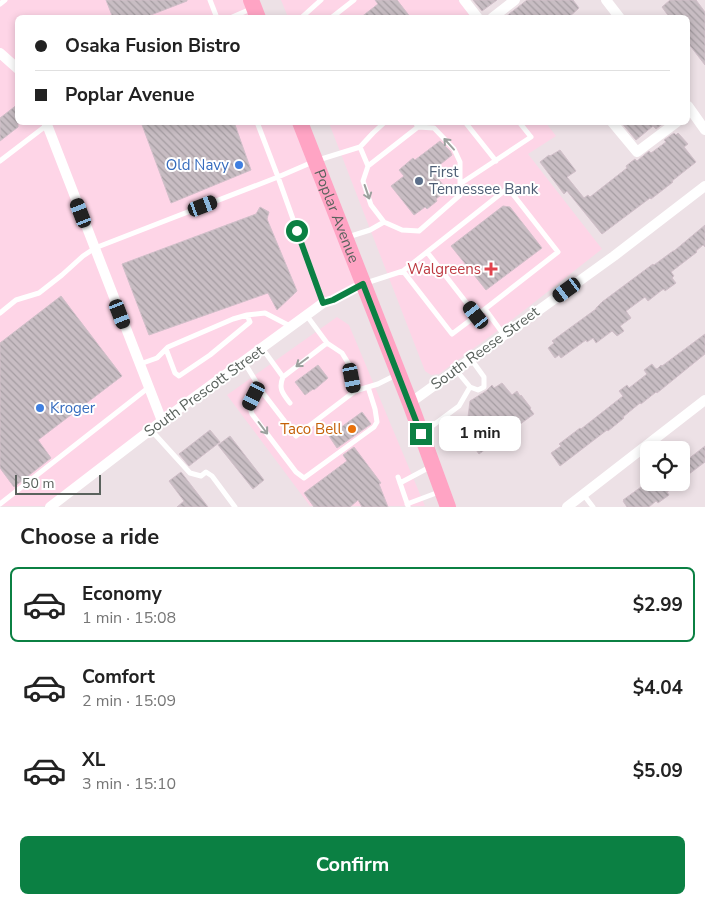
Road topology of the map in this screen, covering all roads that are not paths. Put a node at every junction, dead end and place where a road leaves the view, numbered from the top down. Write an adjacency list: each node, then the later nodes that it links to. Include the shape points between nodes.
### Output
1 (5, 0): 8 (lane)
2 (210, 0): 10 (lane)
3 (321, 0): 12 (lane)
4 (354, 0): 13 (lane)
5 (464, 0): 14 (street)
6 (515, 0): 15 (street)
7 (606, 0): 16 (street)
8 (0, 4)
9 (255, 8): 11 (lane)
10 (216, 15)
11 (238, 15)
12 (304, 15)
13 (335, 15)
14 (476, 15)
15 (496, 15)
16 (618, 15)
17 (0, 53): 18 (street)
18 (15, 66)
19 (690, 112): 30 (street)
20 (46, 125): 33 (lane)
21 (47, 125): 41 (street)
22 (258, 125): 36 (lane)
23 (301, 125): 34 (main road, Poplar Avenue)
24 (382, 125): 31 (lane)
25 (416, 125): 35 (lane); 37 (lane, one-way to 25, via 460,162 454,150 434,128)
26 (468, 125): 32 (lane)
27 (522, 125): 32 (lane, via 531,137)
28 (614, 125): 29 (street, via 637,152)
29 (672, 125)
30 (705, 130)
31 (360, 147): 34 (lane); 35 (lane)
32 (496, 160): 37 (lane)
33 (0, 161)
34 (315, 161): 36 (lane); 40 (main road, Poplar Avenue)
35 (368, 166): 39 (lane, one-way to 39, via 363,181 371,204)
36 (278, 177): 41 (lane); 45 (lane)
37 (460, 184): 39 (lane, via 460,195 419,230 402,230)
38 (705, 186): 52 (street, South Reese Street)
39 (384, 222): 40 (lane)
40 (345, 238): 44 (main road, Poplar Avenue)
41 (95, 248): 47 (lane, via 39,293 16,300); 58 (street)
42 (427, 252): 43 (lane); 46 (lane, via 508,188 558,252); 50 (lane)
43 (403, 271): 44 (lane); 50 (lane, via 452,334)
44 (363, 284): 45 (street, South Prescott Street); 60 (main road, Poplar Avenue)
45 (323, 303): 49 (street, South Prescott Street)
46 (485, 309): 50 (lane); 52 (lane)
47 (0, 313)
48 (247, 314): 51 (lane, via 265,313); 55 (lane); 55 (lane, via 250,322 180,376 174,373)
49 (306, 315): 51 (street, South Prescott Street); 53 (lane)
50 (476, 315)
51 (291, 326): 54 (street, South Prescott Street)
52 (504, 335): 56 (street, South Reese Street)
53 (327, 343): 61 (lane, one-way to 61); 66 (lane, via 342,353 350,366)
54 (262, 348): 57 (street, South Prescott Street); 61 (lane)
55 (166, 349): 58 (lane, via 157,358)
56 (471, 358): 59 (street, South Reese Street); 64 (lane, via 484,377 484,387 478,390)
57 (244, 361): 62 (lane); 70 (street, South Prescott Street)
58 (139, 364): 65 (street)
59 (456, 370): 64 (lane); 69 (street, South Reese Street)
60 (398, 373): 63 (lane); 69 (main road, Poplar Avenue)
61 (283, 377): 68 (lane, via 281,391)
62 (259, 386): 63 (lane, one-way to 63, via 249,405 252,414 304,478 374,427 377,422); 66 (lane, via 296,436)
63 (368, 387): 66 (lane)
64 (470, 387): 72 (lane, via 459,406)
65 (148, 388): 70 (street); 78 (lane)
66 (354, 391)
67 (705, 400): 77 (street)
68 (290, 403)
69 (410, 403): 72 (main road, Poplar Avenue)
70 (162, 421): 71 (street, South Prescott Street)
71 (151, 429): 80 (street, South Prescott Street); 81 (lane, via 190,473 201,476 206,472 212,476)
72 (421, 434): 73 (main road, Poplar Avenue)
73 (433, 466): 75 (lane); 76 (main road, Poplar Avenue)
74 (398, 477): 75 (lane)
75 (400, 483): 79 (lane)
76 (442, 491): 79 (lane); 82 (main road, Poplar Avenue)
77 (583, 494): 83 (street); 84 (lane)
78 (0, 504)
79 (407, 505)
80 (50, 506)
81 (235, 506)
82 (448, 506)
83 (567, 506)
84 (593, 506)

